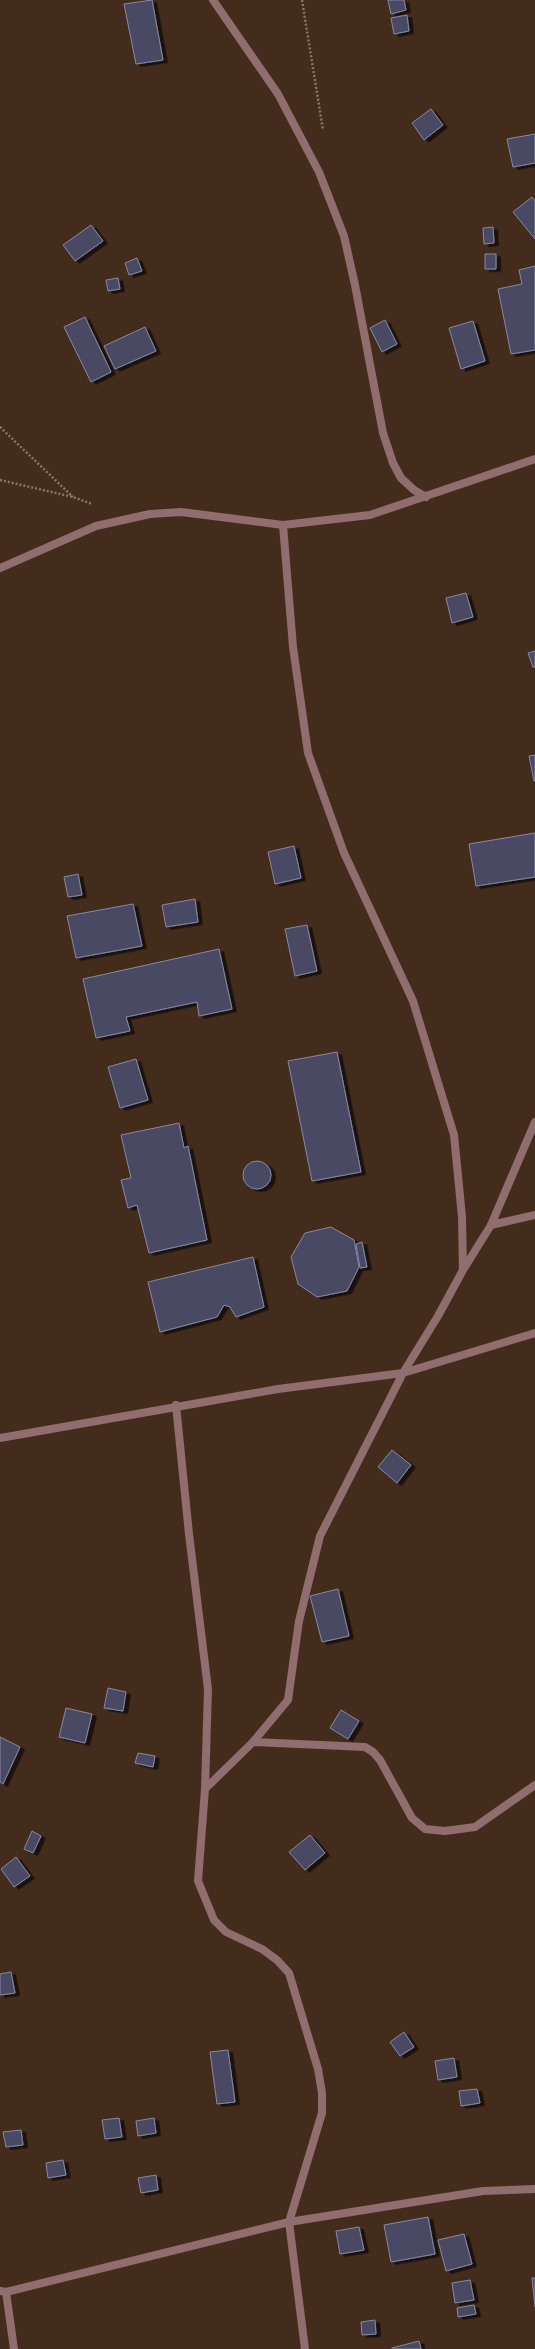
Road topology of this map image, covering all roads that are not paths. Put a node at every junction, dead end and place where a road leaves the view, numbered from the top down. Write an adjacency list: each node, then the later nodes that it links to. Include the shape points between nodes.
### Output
1 (213, 0): 3 (street, via 278,94 319,172 344,236 356,285 383,433 401,478)
2 (535, 459): 3 (street)
3 (426, 497): 4 (street, via 370,516)
4 (283, 525): 5 (street, via 181,512 150,514 96,526); 9 (street, via 293,647 308,752 344,853 413,1001 451,1128 462,1217)
5 (0, 568)
6 (535, 1122): 8 (street)
7 (535, 1215): 8 (street)
8 (491, 1225): 9 (street)
9 (463, 1270): 11 (street)
10 (535, 1333): 11 (street)
11 (403, 1373): 12 (street); 14 (street, via 320,1536 299,1621 288,1700)
12 (176, 1405): 13 (street); 16 (street, via 208,1689)
13 (0, 1438)
14 (253, 1742): 15 (street, via 365,1747 380,1760 412,1818 425,1829 445,1831 475,1827); 16 (street)
15 (535, 1785)
16 (205, 1789): 18 (street, via 198,1881 204,1897 214,1920 226,1932 262,1949 278,1960 289,1972 318,2069 322,2113)
17 (535, 2189): 18 (street, via 483,2191)
18 (289, 2222): 19 (street); 21 (street)
19 (3, 2292): 20 (street)
20 (14, 2349)
21 (305, 2349)

